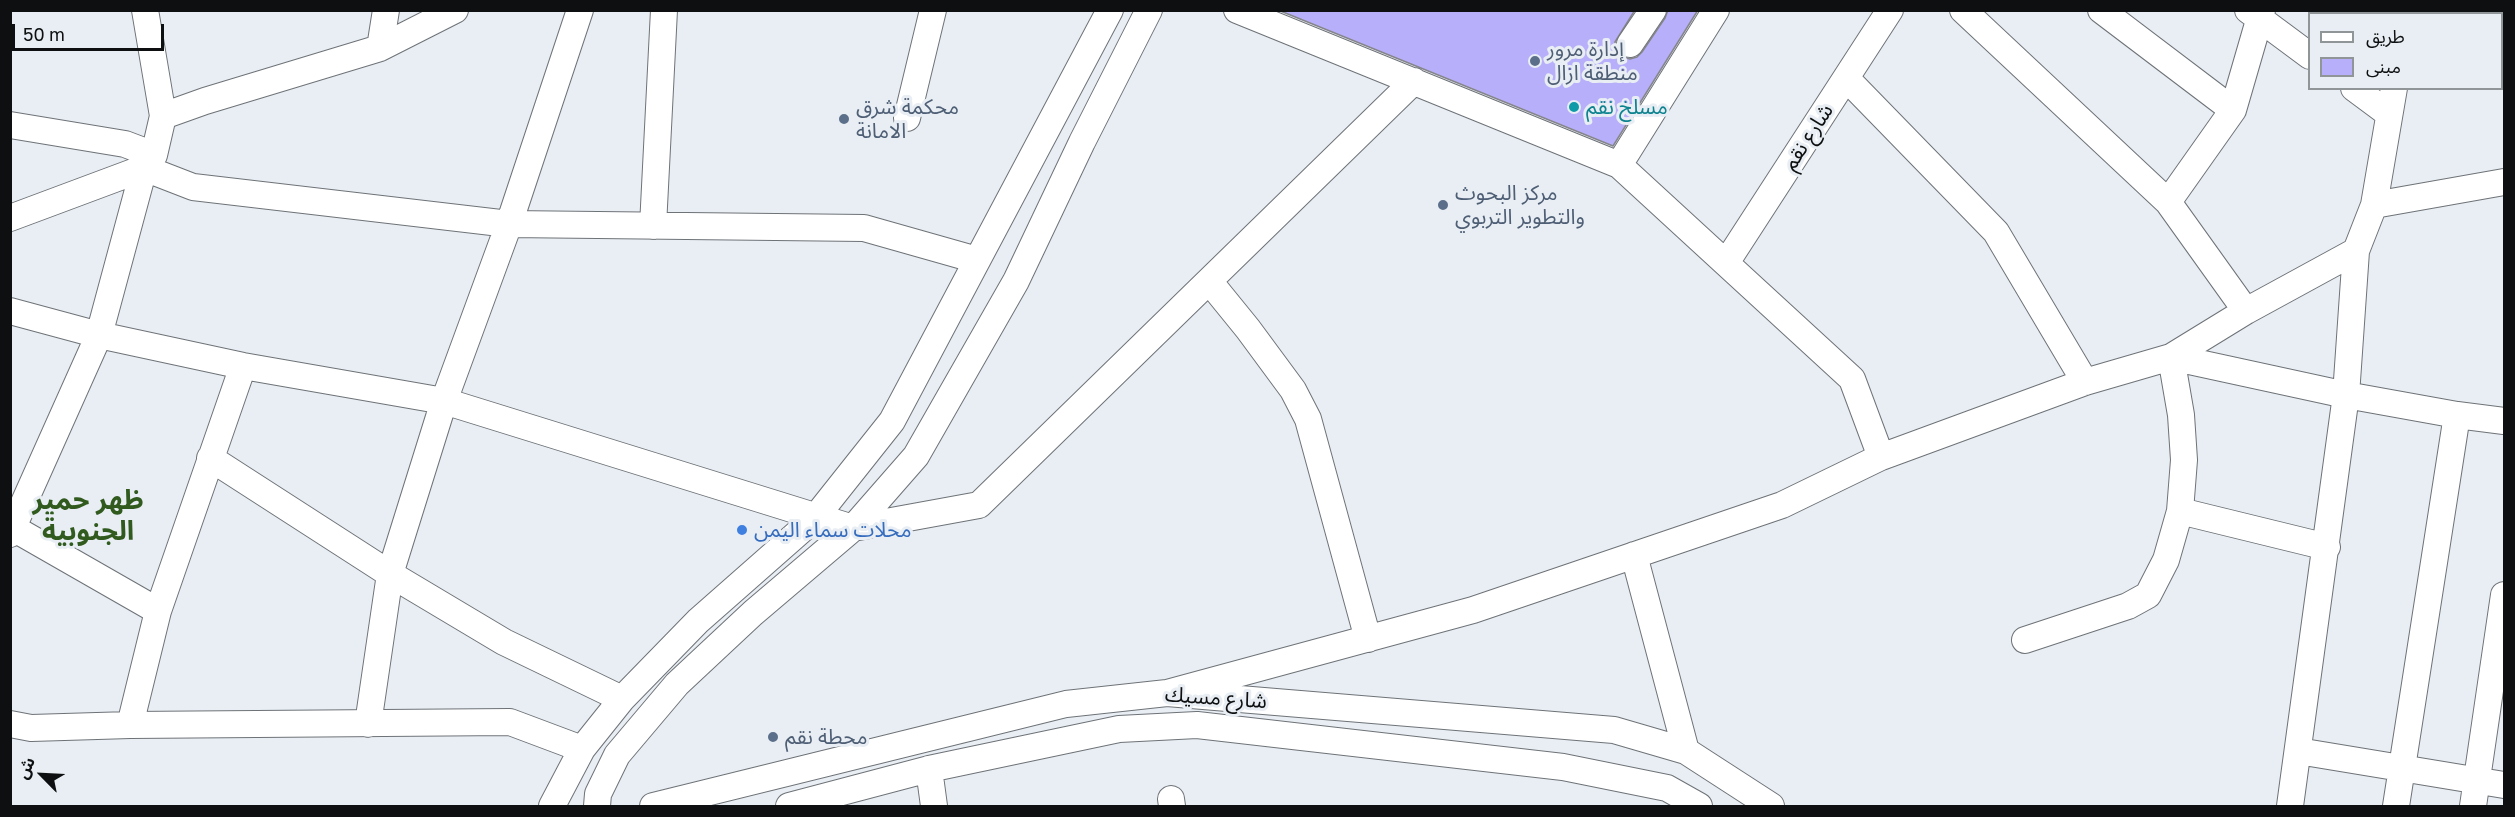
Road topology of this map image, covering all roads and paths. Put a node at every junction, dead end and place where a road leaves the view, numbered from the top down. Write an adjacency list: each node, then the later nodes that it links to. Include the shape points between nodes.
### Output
1 (145, 10): 25 (street)
2 (386, 10): 17 (street)
3 (455, 10): 17 (street)
4 (580, 10): 34 (street)
5 (664, 10): 35 (street)
6 (933, 10): 26 (street)
7 (1110, 10): 37 (street)
8 (1149, 10): 54 (street, via 1011,292 916,456)
9 (1237, 10): 20 (street)
10 (1653, 10): 16 (street)
11 (1716, 10): 29 (street)
12 (1890, 10): 19 (street, شارع نقم)
13 (1963, 10): 31 (street)
14 (2101, 10): 23 (street)
15 (2257, 14): 18 (street); 23 (street)
16 (1630, 44)
17 (380, 48): 25 (street)
18 (2308, 54)
19 (1846, 78): 38 (street, شارع نقم); 45 (street, via 1996,232)
20 (1414, 81): 29 (street); 39 (street)
21 (2357, 90): 24 (street)
22 (2394, 90): 24 (street)
23 (2233, 110): 31 (street)
24 (2389, 114): 32 (street)
25 (163, 116): 28 (street)
26 (907, 118)
27 (10, 125): 28 (street, via 125,144)
28 (149, 162): 33 (street); 34 (street, via 194,187); 42 (street)
29 (1619, 165): 38 (street)
30 (2505, 182): 32 (street)
31 (2168, 202): 41 (street)
32 (2374, 205): 36 (street)
33 (10, 218)
34 (509, 224): 35 (street); 47 (street)
35 (652, 226): 37 (street, via 864,228)
36 (2356, 251): 41 (street); 46 (street)
37 (977, 260): 53 (street, via 892,421)
38 (1726, 263): 50 (street, via 1852,379)
39 (1209, 280): 54 (street, via 980,505); 61 (street, via 1280,373 1308,419)
40 (10, 311): 42 (street)
41 (2246, 311): 43 (street)
42 (99, 335): 44 (street); 55 (street)
43 (2171, 357): 45 (street); 46 (street); 52 (street, via 2184,460)
44 (243, 366): 47 (street); 51 (street)
45 (2085, 382): 50 (street)
46 (2346, 395): 48 (street); 56 (street)
47 (444, 400): 53 (street); 58 (street)
48 (2457, 415): 49 (street); 72 (street)
49 (2505, 421)
50 (1881, 457): 57 (street, via 1782,505)
51 (210, 458): 58 (street); 60 (street)
52 (2180, 511): 56 (street); 62 (street, via 2166,560 2148,595 2128,606)
53 (815, 518): 54 (street); 65 (street, via 698,621)
54 (853, 528): 78 (street, via 677,684 617,755 598,794)
55 (12, 531): 60 (street)
56 (2327, 547): 71 (street)
57 (1634, 555): 61 (street, via 1473,610); 70 (street)
58 (390, 574): 65 (street, via 504,642); 67 (street)
59 (2504, 599): 63 (street)
60 (158, 611): 68 (street)
61 (1368, 639): 64 (street)
62 (2025, 640)
63 (2498, 674): 74 (street)
64 (1167, 693): 70 (street, شارع مسيك, via 1614,730); 79 (street, شارع مسيك, via 1066,704)
65 (622, 699): 69 (street)
66 (10, 724): 68 (street, via 31,728)
67 (368, 724): 68 (street); 69 (street, via 510,723)
68 (130, 725)
69 (582, 749): 77 (street)
70 (1686, 751): 83 (street, شارع مسيك)
71 (2298, 751): 72 (street); 84 (street)
72 (2401, 768): 74 (street); 85 (street)
73 (929, 769): 76 (street, شارع مسيك); 81 (street); 82 (street, شارع مسيك, via 1119,729 1197,725 1563,767 1667,788)
74 (2476, 780): 75 (street); 86 (street)
75 (2505, 785)
76 (826, 802): 80 (street, شارع مسيك)
77 (552, 807)
78 (597, 807)
79 (653, 807)
80 (789, 807)
81 (934, 807)
82 (1699, 807)
83 (1771, 807)
84 (2290, 807)
85 (2396, 807)
86 (2473, 807)

